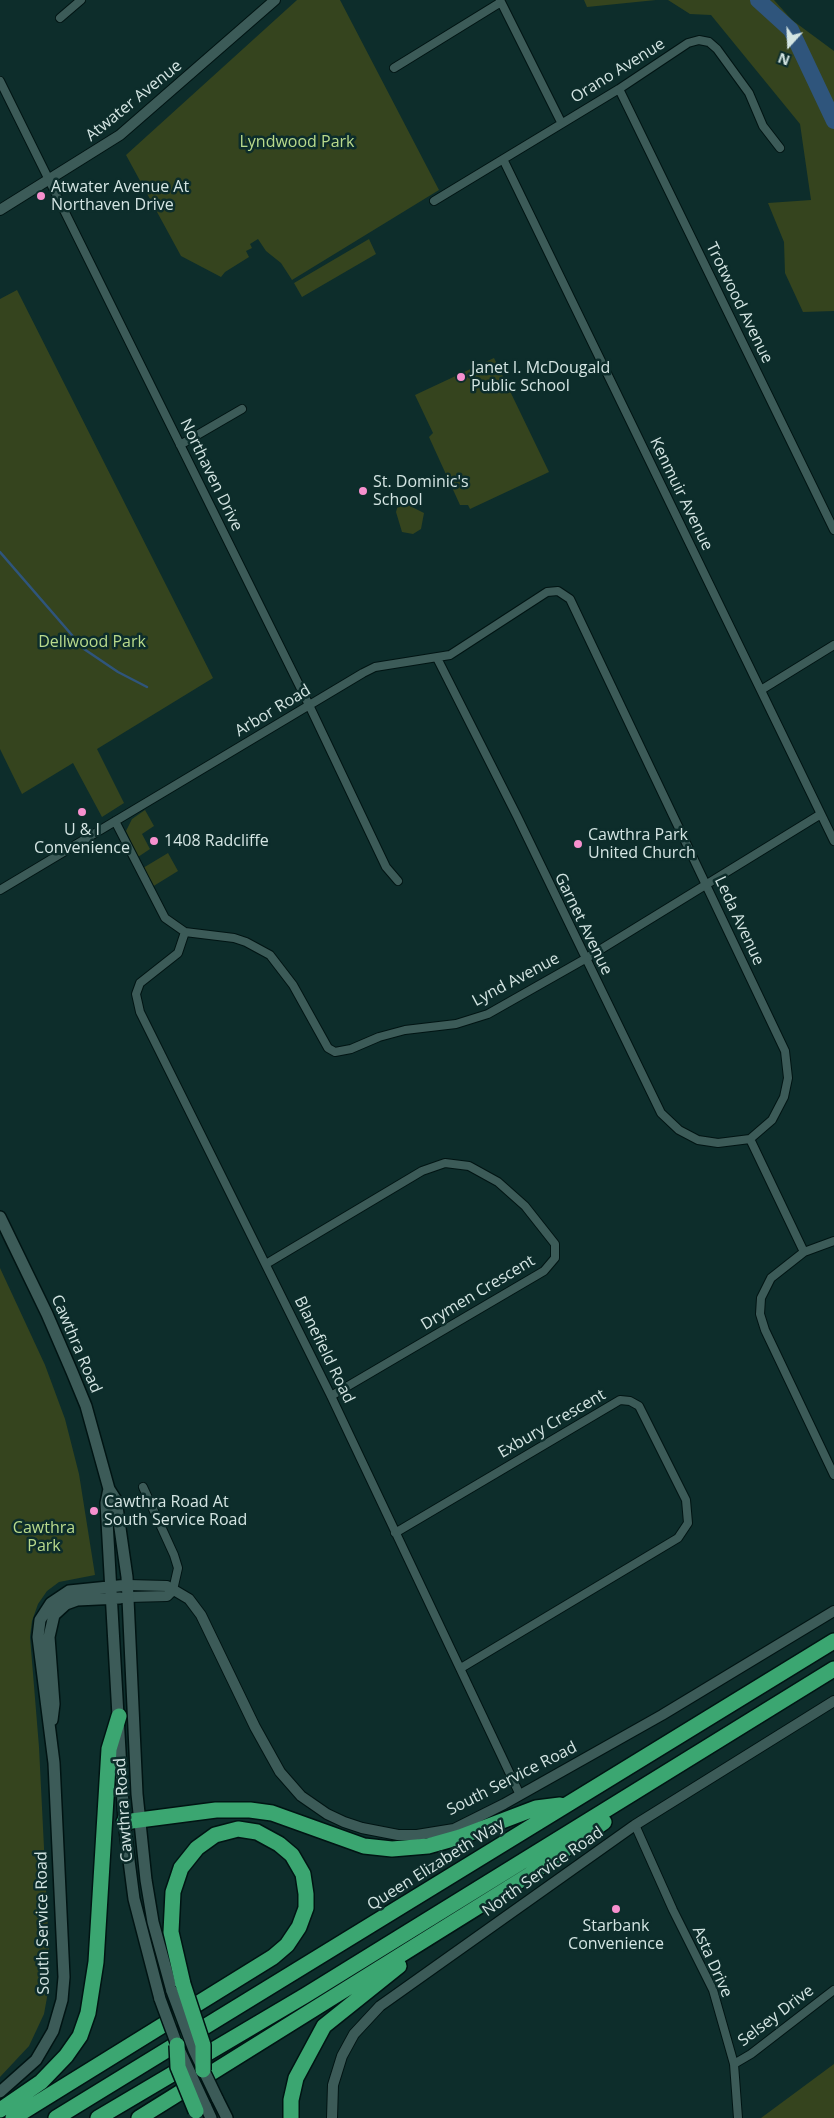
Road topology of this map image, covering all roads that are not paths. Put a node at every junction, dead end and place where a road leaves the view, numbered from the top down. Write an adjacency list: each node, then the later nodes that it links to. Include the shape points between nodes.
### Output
1 (81, 0): 4 (street)
2 (275, 0): 11 (street, Atwater Avenue, via 120,135)
3 (501, 1): 5 (street); 8 (street)
4 (60, 18)
5 (394, 68)
6 (0, 81): 11 (street, Northaven Drive)
7 (619, 89): 8 (street, Orano Avenue); 9 (street, Orano Avenue, via 688,43 708,42 749,93 763,126); 16 (street, Trotwood Avenue)
8 (561, 122): 10 (street, Orano Avenue)
9 (780, 148)
10 (503, 159): 12 (street, Orano Avenue); 20 (street, Kenmuir Avenue)
11 (50, 180): 13 (street, Atwater Avenue); 15 (street, Northaven Drive)
12 (434, 201)
13 (0, 210)
14 (242, 409): 15 (street)
15 (180, 445): 21 (street, Northaven Drive)
16 (834, 530)
17 (570, 599): 19 (street, Arbor Road, via 558,591 547,592 450,655); 26 (street, Leda Avenue)
18 (834, 645): 20 (street)
19 (437, 658): 21 (street, Arbor Road, via 374,667); 29 (street, Garnet Avenue)
20 (761, 690): 22 (street, Kenmuir Avenue)
21 (309, 705): 23 (street, Arbor Road); 25 (street, Northaven Drive, via 386,867)
22 (821, 814): 24 (street, Kenmuir Avenue); 26 (street, Lynd Avenue)
23 (115, 821): 27 (street, Arbor Road); 28 (street, via 159,909 165,918)
24 (834, 841)
25 (398, 880)
26 (707, 885): 29 (street, Lynd Avenue); 30 (street, Leda Avenue, via 780,1038 788,1065 786,1090 780,1106 772,1120)
27 (0, 890)
28 (185, 932): 29 (street, Lynd Avenue, via 234,938 270,955 293,985 328,1048 335,1052 405,1030 456,1024 488,1014); 34 (street, Blanefield Road, via 178,953 140,983 136,1003)
29 (585, 959): 30 (street, Garnet Avenue, via 654,1100 669,1122 688,1135 707,1142)
30 (750, 1139): 33 (street)
31 (0, 1217): 38 (main road, Cawthra Road, via 47,1314 86,1406)
32 (834, 1241): 33 (street)
33 (804, 1252): 36 (street, via 771,1278 761,1298 760,1314)
34 (266, 1264): 35 (street, Blanefield Road); 35 (street, Drymen Crescent, via 422,1172 445,1163 469,1166 498,1182 525,1206 555,1244 555,1258 544,1271)
35 (331, 1396): 39 (street, Blanefield Road)
36 (834, 1475)
37 (143, 1487): 41 (street, via 178,1568)
38 (109, 1489): 40 (main road, Cawthra Road, via 116,1500 121,1524); 42 (main road, Cawthra Road, via 106,1503)
39 (395, 1533): 46 (street, Blanefield Road); 46 (street, Exbury Crescent, via 620,1400 639,1406 686,1500 688,1522 678,1538)
40 (128, 1585): 41 (street, South Service Road, via 167,1586); 42 (main road, South Service Road); 43 (main road, Cawthra Road)
41 (173, 1590): 43 (street, South Service Road, via 167,1596); 51 (street, South Service Road, via 189,1599 196,1608 280,1772 301,1796 327,1814 362,1828 389,1834 417,1835 454,1829)
42 (112, 1592): 43 (main road, South Service Road); 49 (main road, Cawthra Road); 61 (main road, South Service Road, via 76,1590 59,1596 50,1603 40,1620 39,1646 51,1731 64,1977 62,2000 53,2031 36,2060)
43 (128, 1597): 53 (main road, Cawthra Road)
44 (834, 1611): 51 (street, South Service Road, via 662,1715)
45 (834, 1641): 52 (highway, Queen Elizabeth Way)
46 (461, 1668): 51 (street, Blanefield Road)
47 (834, 1669): 50 (highway)
48 (834, 1700): 54 (street, North Service Road)
49 (119, 1716): 53 (main road, Cawthra Road); 62 (highway, via 109,1749 96,1962 88,2013 80,2036 66,2056 41,2082)
50 (694, 1755): 55 (highway, via 529,1875); 66 (highway)
51 (520, 1795)
52 (566, 1804): 53 (highway, via 536,1808 428,1846 392,1849 364,1846 272,1813 250,1810 216,1810); 65 (highway, Queen Elizabeth Way)
53 (132, 1821): 56 (main road, Cawthra Road, via 153,1922); 58 (main road, Cawthra Road, bridge, via 134,1899 160,1999)
54 (635, 1825): 59 (street, Asta Drive, via 712,1990); 71 (street, North Service Road, via 394,1995 369,2017 354,2034 342,2056 334,2085)
55 (452, 1923): 67 (highway); 70 (highway, via 324,2026 296,2078)
56 (178, 1988): 60 (highway, bridge, via 203,2045); 64 (highway, via 171,1932 172,1892 181,1868 197,1848 215,1835 238,1829 257,1832 280,1844 304,1874 306,1894 306,1908 287,1945 273,1957)
57 (834, 1990): 59 (street, Selsey Drive)
58 (177, 2045): 63 (highway, bridge, via 178,2067)
59 (734, 2064): 72 (street, Asta Drive)
60 (203, 2070): 69 (main road, bridge)
61 (0, 2092)
62 (0, 2110)
63 (200, 2111): 68 (main road)
64 (13, 2118)
65 (56, 2118)
66 (98, 2118)
67 (139, 2118)
68 (211, 2118)
69 (227, 2118)
70 (291, 2118)
71 (332, 2118)
72 (738, 2118)

